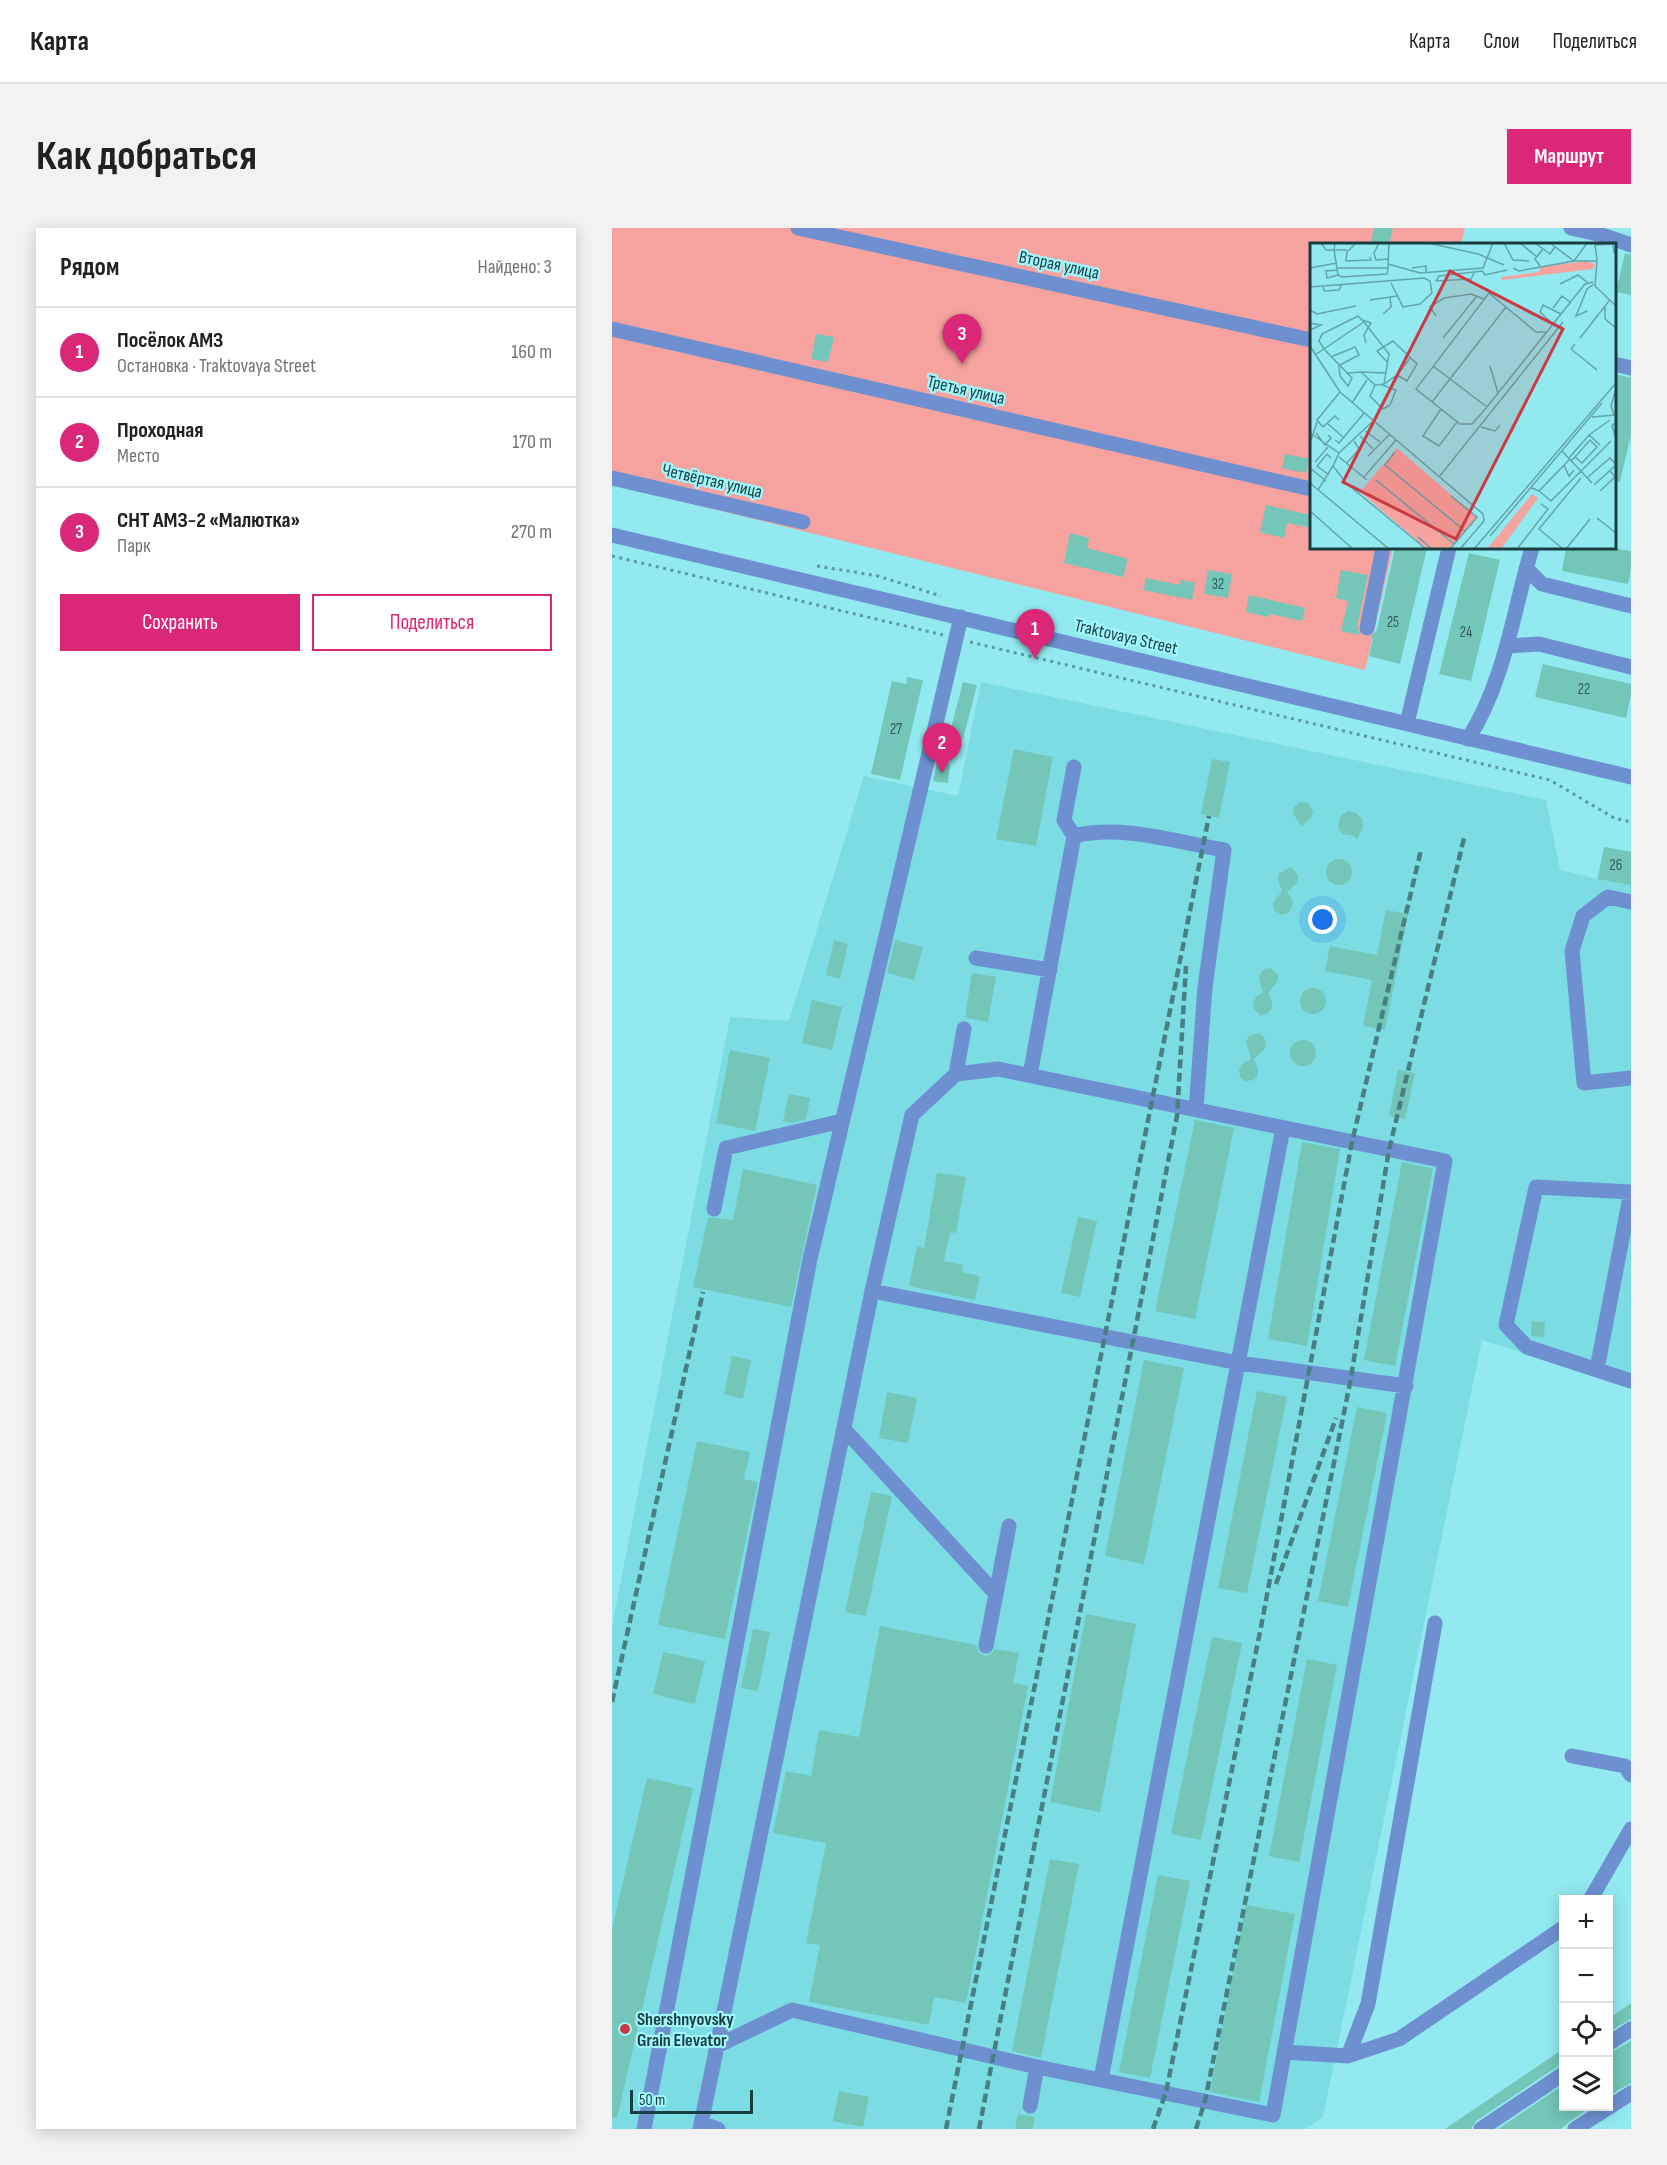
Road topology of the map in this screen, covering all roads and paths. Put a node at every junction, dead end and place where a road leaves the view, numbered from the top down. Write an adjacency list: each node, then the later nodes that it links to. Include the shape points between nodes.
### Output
1 (798, 228): 5 (street, Вторая улица)
2 (1571, 228): 3 (street)
3 (1631, 246)
4 (612, 329): 9 (street, Третья улица)
5 (1310, 340)
6 (1616, 364): 7 (street)
7 (1631, 368)
8 (612, 478): 10 (street, Четвёртая улица)
9 (1310, 489)
10 (803, 522)
11 (612, 536): 18 (street, Traktovaya Street)
12 (1383, 549): 19 (street)
13 (1449, 549): 23 (street)
14 (1532, 549): 16 (street)
15 (612, 556): 20 (path)
16 (1526, 568): 17 (street, via 1542,584); 21 (street)
17 (1631, 606)
18 (961, 617): 20 (street); 23 (street, Traktovaya Street)
19 (1368, 628)
20 (956, 638): 27 (path, via 1550,780 1614,818); 37 (street)
21 (1508, 646): 22 (street, via 1539,644); 24 (street)
22 (1631, 667)
23 (1407, 723): 24 (street, Traktovaya Street)
24 (1468, 739): 26 (street, Traktovaya Street)
25 (1074, 767): 28 (street, via 1064,820)
26 (1631, 777)
27 (1631, 822)
28 (1074, 836): 31 (street); 36 (street, via 1095,831 1136,834 1224,850 1204,987)
29 (1631, 902): 35 (street, via 1608,897 1583,916 1572,951 1584,1083)
30 (976, 958): 31 (street)
31 (1050, 970): 34 (street)
32 (964, 1029): 33 (street)
33 (956, 1074): 34 (street, via 998,1069); 41 (street, via 912,1115)
34 (1030, 1075): 36 (street)
35 (1631, 1078)
36 (1196, 1110): 38 (street)
37 (842, 1121): 40 (street, via 726,1148); 67 (street, via 810,1258)
38 (1283, 1128): 42 (street); 45 (street, via 1445,1161)
39 (1631, 1192): 43 (street); 43 (street, via 1536,1187 1506,1325 1527,1347)
40 (714, 1209)
41 (872, 1291): 42 (street); 46 (street)
42 (1239, 1363): 45 (street); 63 (street)
43 (1597, 1370): 44 (street)
44 (1631, 1381)
45 (1406, 1386): 59 (street)
46 (844, 1429): 48 (street); 58 (street)
47 (1009, 1526): 48 (street)
48 (996, 1594): 50 (street)
49 (1435, 1623): 60 (street, via 1368,2004)
50 (986, 1646)
51 (1572, 1756): 52 (street, via 1624,1766)
52 (1631, 1775)
53 (1631, 1828): 54 (street)
54 (1592, 1895)
55 (1559, 1931): 60 (street, via 1399,2039)
56 (1631, 2029): 57 (street)
57 (1613, 2041)
58 (717, 2046): 61 (street, via 792,2010); 66 (street)
59 (1284, 2052): 60 (street); 63 (street, via 1273,2115)
60 (1348, 2056)
61 (1036, 2067): 63 (street); 65 (street)
62 (1559, 2077): 69 (street)
63 (1101, 2079)
64 (1631, 2093): 70 (street)
65 (1030, 2106)
66 (700, 2126): 68 (street)
67 (644, 2129)
68 (718, 2129)
69 (1481, 2129)
70 (1575, 2129)

